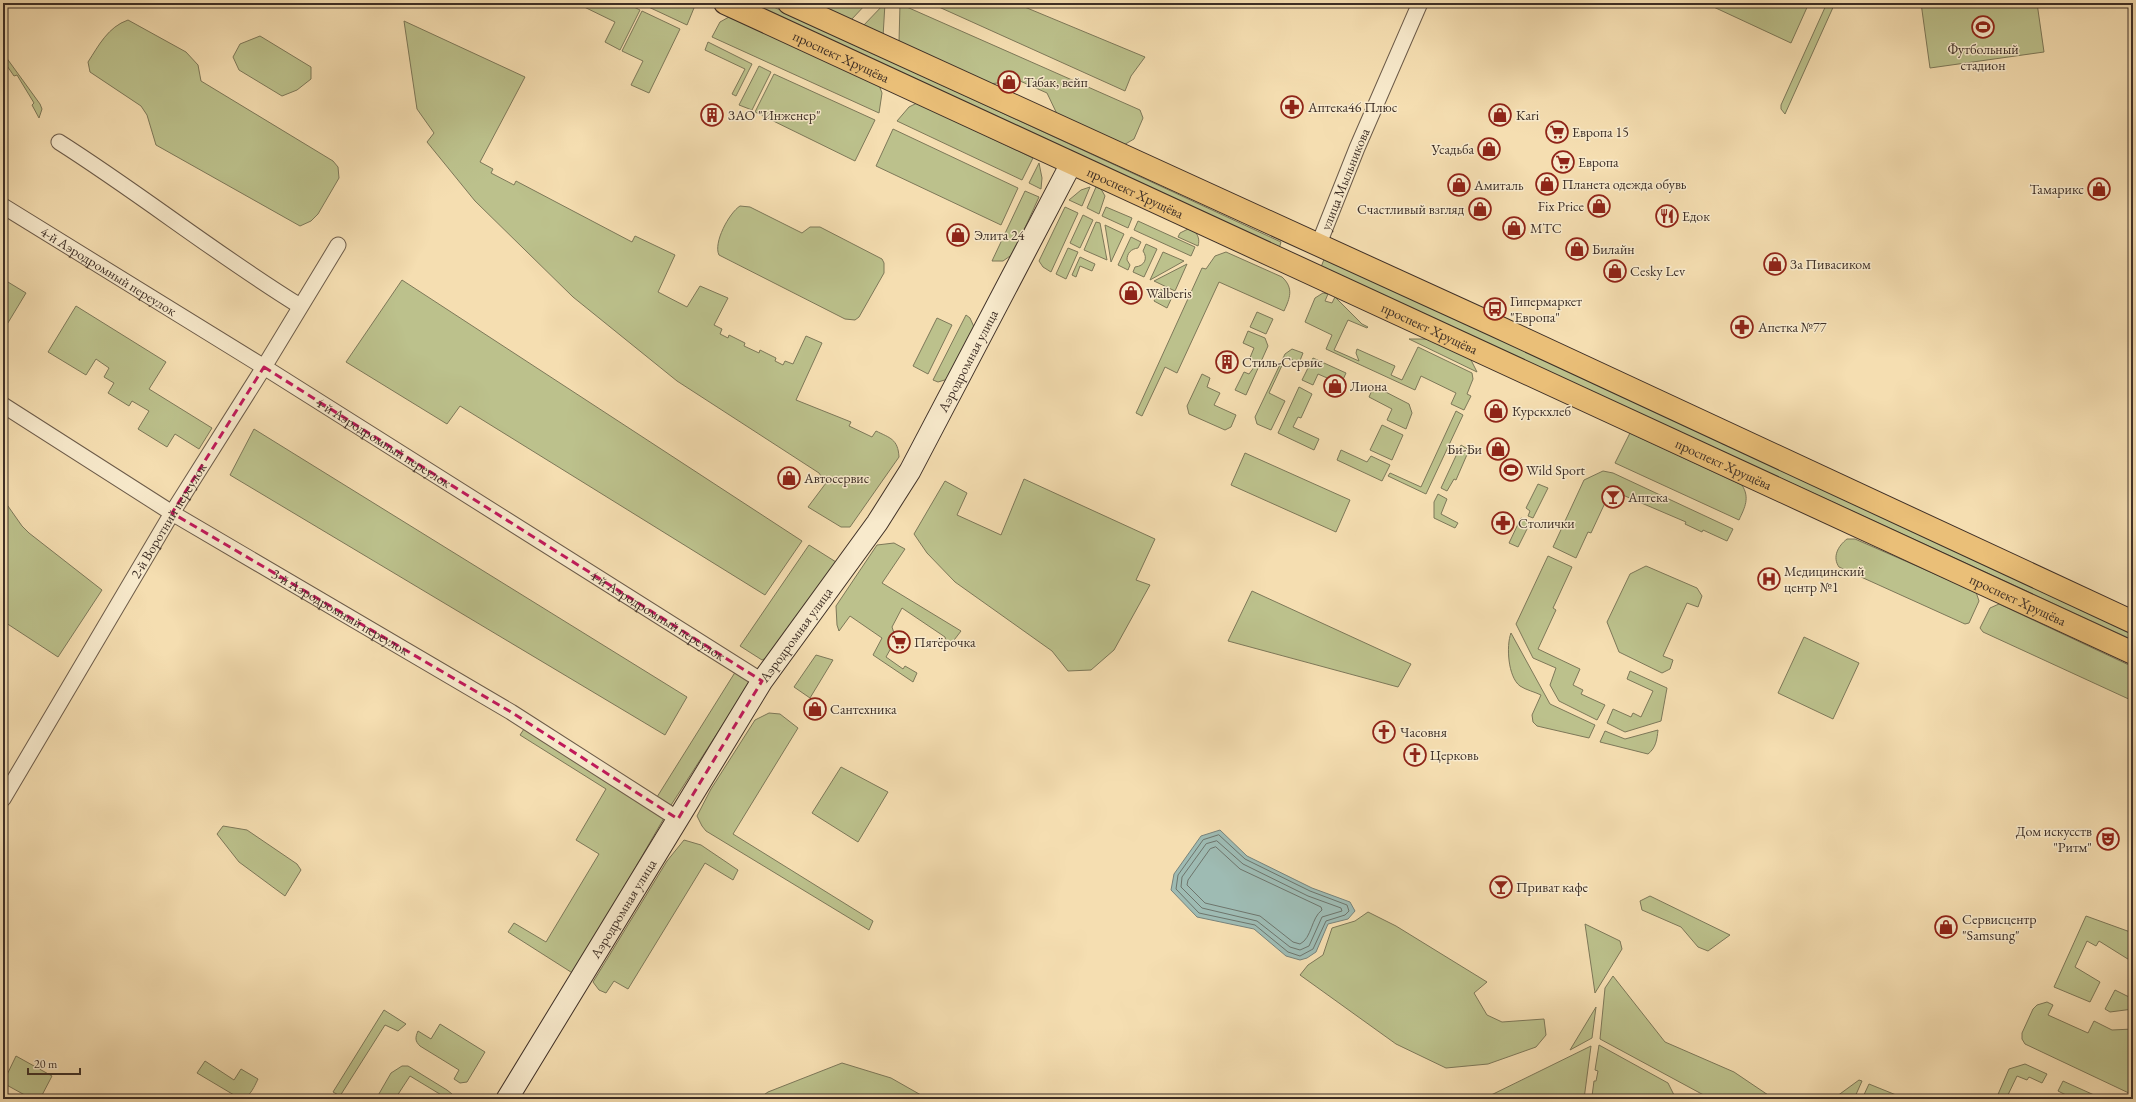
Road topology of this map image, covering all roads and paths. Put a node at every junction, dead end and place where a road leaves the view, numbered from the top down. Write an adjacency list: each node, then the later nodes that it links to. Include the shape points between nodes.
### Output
1 (725, 3): 5 (main road, проспект Хрущёва)
2 (789, 3): 8 (main road, проспект Хрущёва)
3 (1420, 3): 8 (street, улица Мыльникова)
4 (59, 142): 10 (street)
5 (1071, 164): 9 (main road, проспект Хрущёва); 16 (street, Аэродромная улица, via 910,471 877,523)
6 (3, 206): 11 (street, 4-й Аэродромный переулок)
7 (338, 245): 10 (street, 2-й Воротний переулок)
8 (1318, 246): 9 (main road); 14 (main road, проспект Хрущёва)
9 (1310, 273): 15 (main road, проспект Хрущёва)
10 (300, 306): 11 (street, 2-й Воротний переулок)
11 (264, 367): 13 (street, 2-й Воротний переулок); 16 (street, 4-й Аэродромный переулок)
12 (3, 405): 13 (street, 3-й Аэродромный переулок)
13 (172, 513): 17 (street, 2-й Воротний переулок); 18 (street, 3-й Аэродромный переулок, via 511,712)
14 (2133, 622)
15 (2133, 653)
16 (762, 682): 18 (street, Аэродромная улица)
17 (3, 799)
18 (678, 819): 19 (street, Аэродромная улица)
19 (507, 1099)

